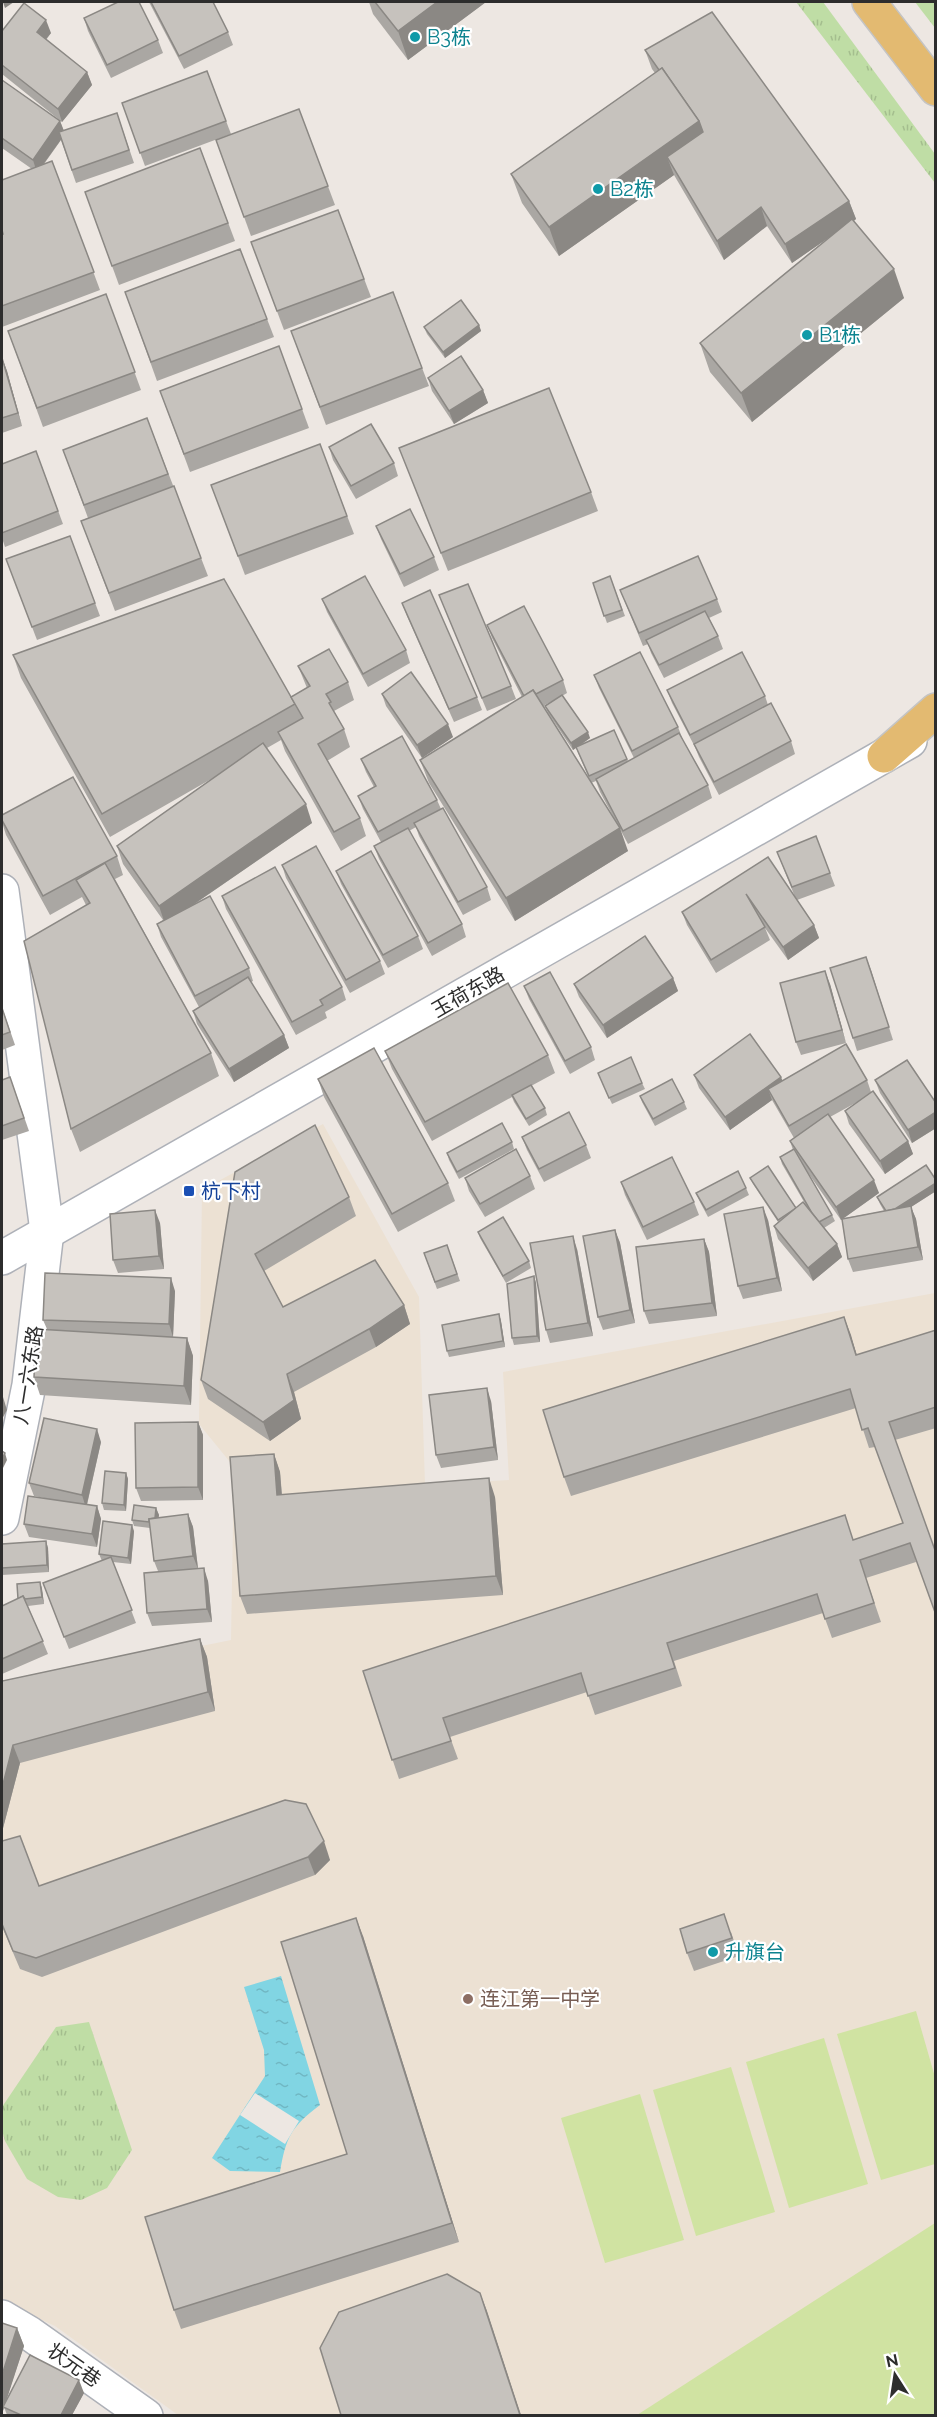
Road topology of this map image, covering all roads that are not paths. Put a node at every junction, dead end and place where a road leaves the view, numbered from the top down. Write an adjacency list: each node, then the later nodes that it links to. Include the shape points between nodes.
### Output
1 (868, 2): 2 (main road)
2 (936, 89)
3 (936, 710): 5 (main road)
4 (936, 728): 5 (main road)
5 (884, 756): 7 (main road, 玉荷东路)
6 (2, 891): 7 (main road, 八一六东路)
7 (47, 1231): 8 (main road, 玉荷东路); 9 (main road, 八一六东路, via 29,1385)
8 (2, 1258)
9 (2, 1518)
10 (2, 2317): 11 (main road, 状元巷)
11 (146, 2415)

